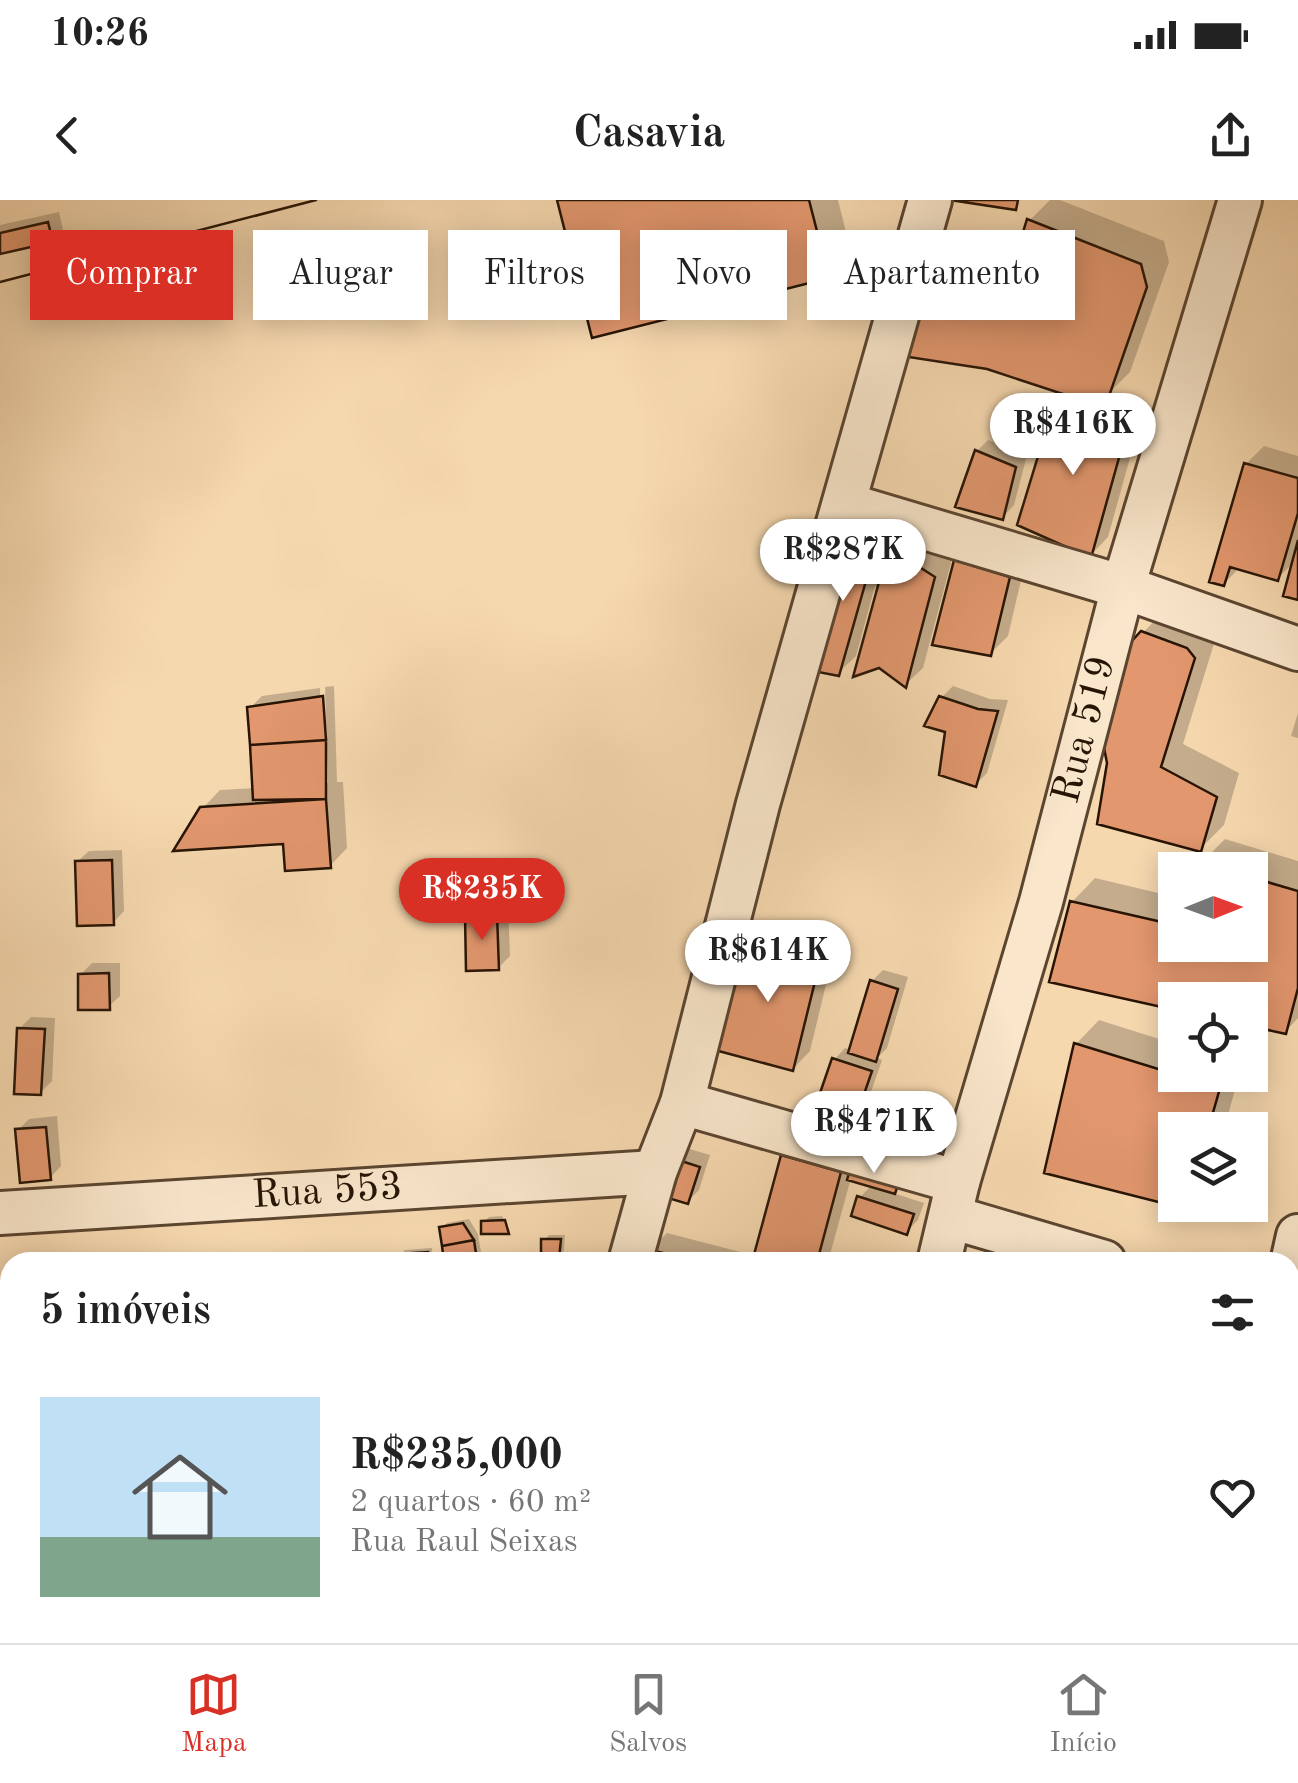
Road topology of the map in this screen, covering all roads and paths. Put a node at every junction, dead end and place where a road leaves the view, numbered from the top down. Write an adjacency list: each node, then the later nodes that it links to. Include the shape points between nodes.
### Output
1 (930, 200): 3 (street)
2 (1240, 200): 4 (street, Rua 519)
3 (844, 504): 4 (street); 6 (street)
4 (1123, 587): 5 (street); 8 (street, Rua 519)
5 (1298, 649)
6 (682, 1103): 7 (street); 8 (street)
7 (655, 1172): 9 (street, Rua 553); 10 (street)
8 (954, 1199): 11 (street, Rua 519); 12 (street)
9 (0, 1213)
10 (633, 1252)
11 (941, 1252)
12 (1080, 1252)

